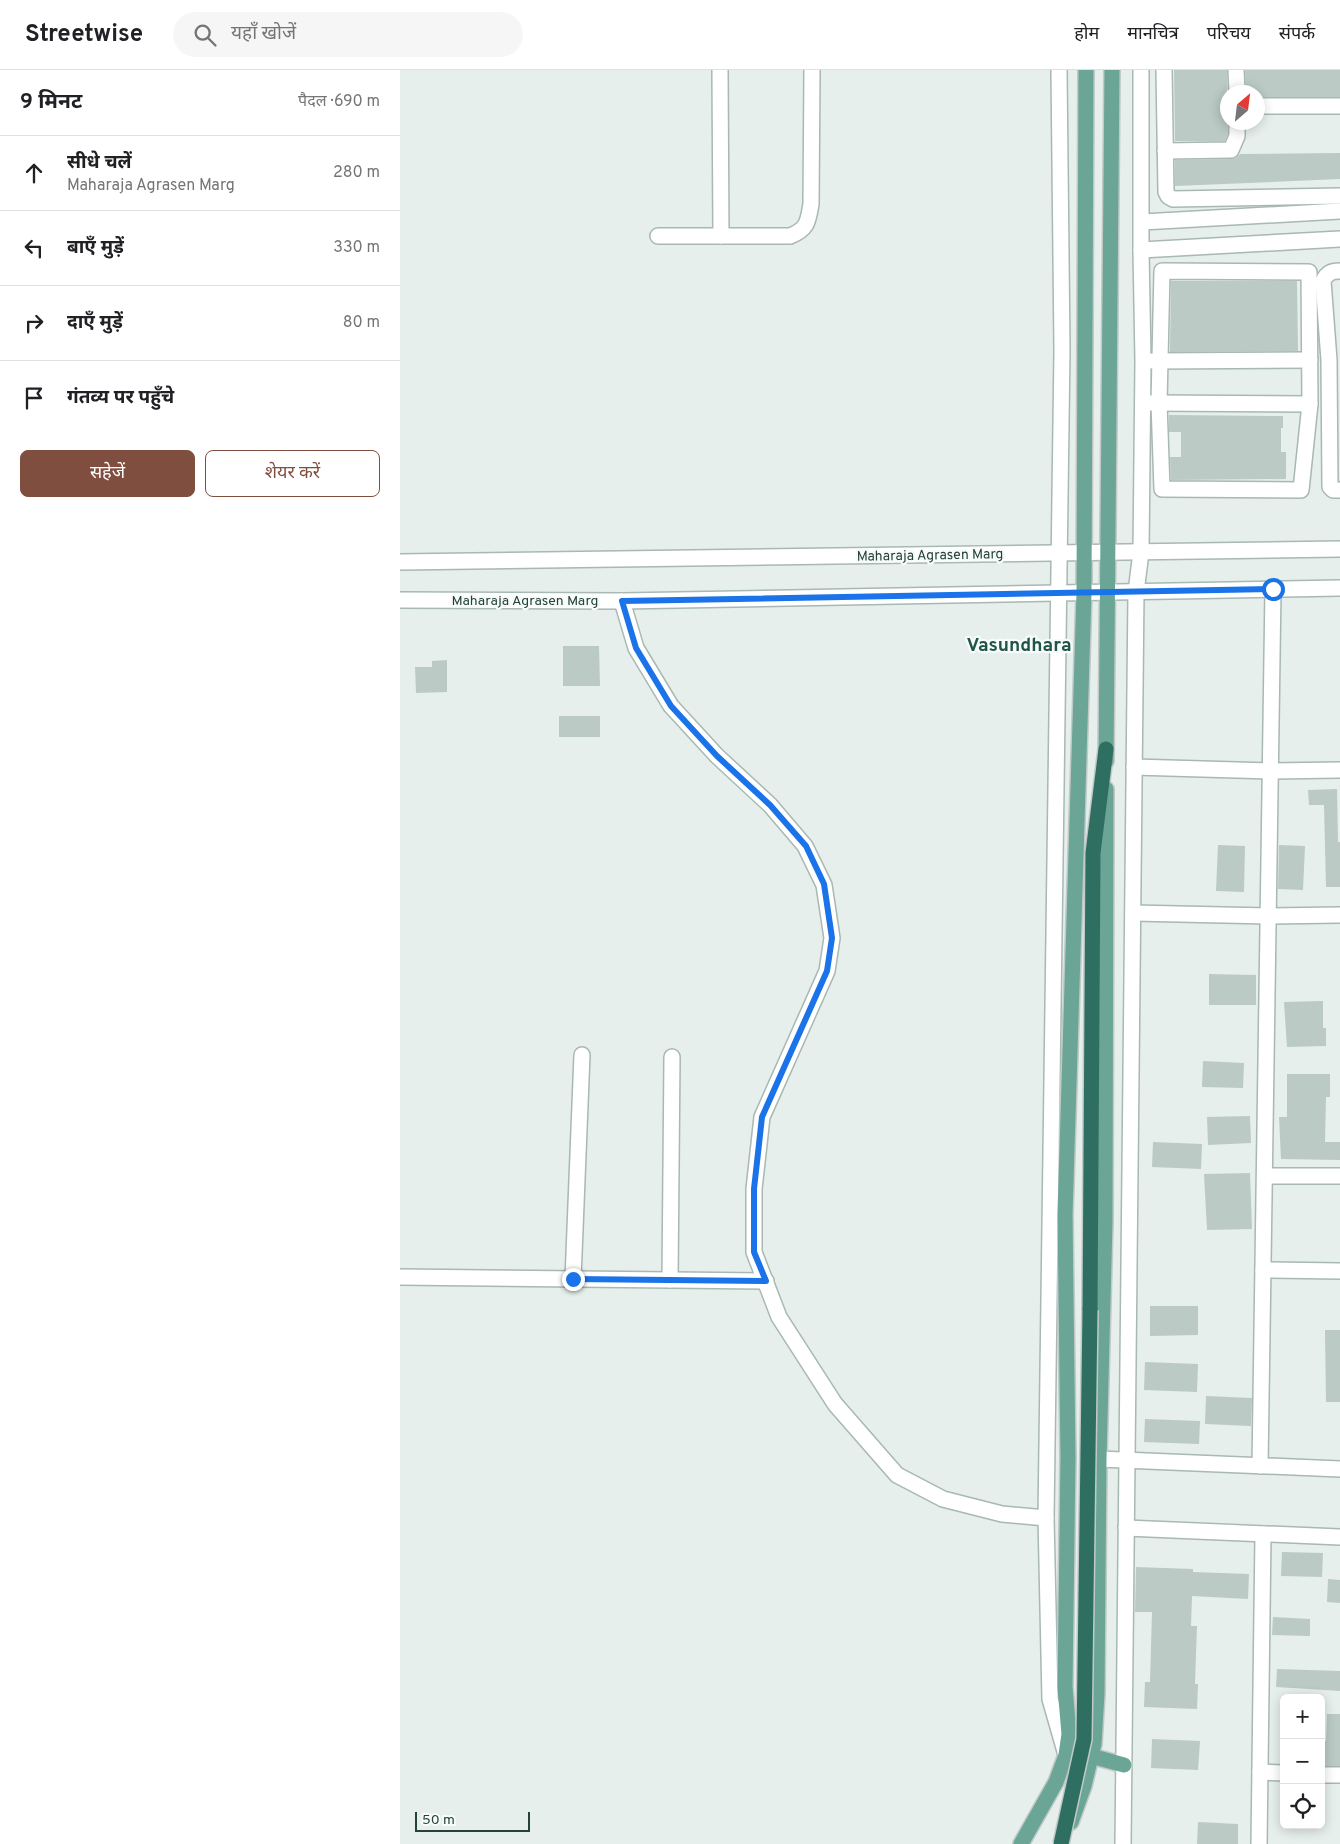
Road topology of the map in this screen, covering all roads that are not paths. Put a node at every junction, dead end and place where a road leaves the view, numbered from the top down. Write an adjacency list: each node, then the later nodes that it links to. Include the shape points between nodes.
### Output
1 (720, 70): 18 (street)
2 (812, 70): 18 (street, via 811,204 808,221 801,232 790,236)
3 (1059, 70): 32 (street, via 1062,350)
4 (1086, 70): 33 (main road)
5 (1112, 70): 31 (main road)
6 (1141, 70): 16 (street)
7 (1164, 70): 13 (street)
8 (1236, 70): 9 (street)
9 (1237, 85)
10 (1265, 106): 11 (street)
11 (1340, 106)
12 (1237, 130): 13 (street, via 1231,150)
13 (1166, 151): 14 (street, via 1166,192 1170,198)
14 (1340, 196)
15 (1340, 211): 16 (street)
16 (1142, 222): 20 (street)
17 (658, 236): 18 (street)
18 (721, 236)
19 (1340, 239): 20 (street)
20 (1141, 250): 23 (street)
21 (1340, 271): 28 (street, via 1327,274 1323,281 1329,360 1330,487)
22 (1310, 360): 24 (street); 24 (street, via 1309,272 1162,271); 27 (street)
23 (1143, 361): 24 (street); 25 (street)
24 (1160, 362): 26 (street)
25 (1142, 402): 26 (street); 30 (street)
26 (1159, 403): 27 (street); 27 (street, via 1162,490 1301,490)
27 (1310, 404)
28 (1340, 490)
29 (1340, 549): 30 (street, Maharaja Agrasen Marg)
30 (1141, 552): 31 (street, Maharaja Agrasen Marg); 38 (street)
31 (1107, 553): 33 (street, Maharaja Agrasen Marg); 37 (main road)
32 (1058, 554): 33 (street, Maharaja Agrasen Marg); 34 (street, Maharaja Agrasen Marg); 39 (street)
33 (1084, 554): 40 (main road)
34 (400, 562)
35 (1340, 588): 36 (street, Maharaja Agrasen Marg)
36 (1273, 589): 38 (street, Maharaja Agrasen Marg); 46 (street)
37 (1107, 592): 38 (street, Maharaja Agrasen Marg); 40 (street, Maharaja Agrasen Marg); 43 (main road)
38 (1136, 592): 44 (street)
39 (1058, 593): 40 (street, Maharaja Agrasen Marg); 42 (street, Maharaja Agrasen Marg); 64 (street)
40 (1084, 593): 68 (main road, via 1064,1215 1068,1457 1065,1687 1069,1734)
41 (400, 600): 42 (street, Maharaja Agrasen Marg)
42 (622, 601): 59 (street, via 636,648 671,706 717,756 770,805 806,846 824,884 832,938 827,971 762,1117 754,1189 754,1252)
43 (1106, 749): 60 (main road, via 1105,1212); 78 (highway, bridge, via 1093,853 1084,1739)
44 (1134, 767): 46 (street); 47 (street)
45 (1340, 770): 46 (street)
46 (1271, 771): 49 (street)
47 (1133, 913): 49 (street); 61 (street)
48 (1340, 915): 49 (street)
49 (1269, 916): 52 (street)
50 (582, 1055): 57 (street)
51 (672, 1057): 58 (street)
52 (1265, 1176): 53 (street); 54 (street)
53 (1340, 1176)
54 (1263, 1270): 55 (street); 62 (street)
55 (1340, 1271)
56 (400, 1276): 57 (street)
57 (573, 1279): 58 (street)
58 (670, 1280): 59 (street)
59 (766, 1281): 64 (street, via 779,1317 835,1404 897,1475 943,1499 1002,1514)
60 (1099, 1459): 61 (street); 69 (main road, via 1097,1694)
61 (1127, 1460): 62 (street); 65 (street)
62 (1260, 1466): 63 (street)
63 (1340, 1469)
64 (1046, 1518): 68 (street, via 1050,1699)
65 (1126, 1528): 66 (street); 70 (street)
66 (1263, 1534): 67 (street); 71 (street)
67 (1340, 1536)
68 (1066, 1755): 75 (main road)
69 (1091, 1756): 70 (main road); 76 (main road)
70 (1124, 1765): 79 (street)
71 (1260, 1772): 72 (street); 80 (street)
72 (1280, 1773)
73 (1325, 1774): 74 (street)
74 (1340, 1775)
75 (1056, 1782): 76 (main road); 77 (main road)
76 (1084, 1786): 78 (main road)
77 (1021, 1844)
78 (1062, 1844)
79 (1122, 1844)
80 (1259, 1844)

